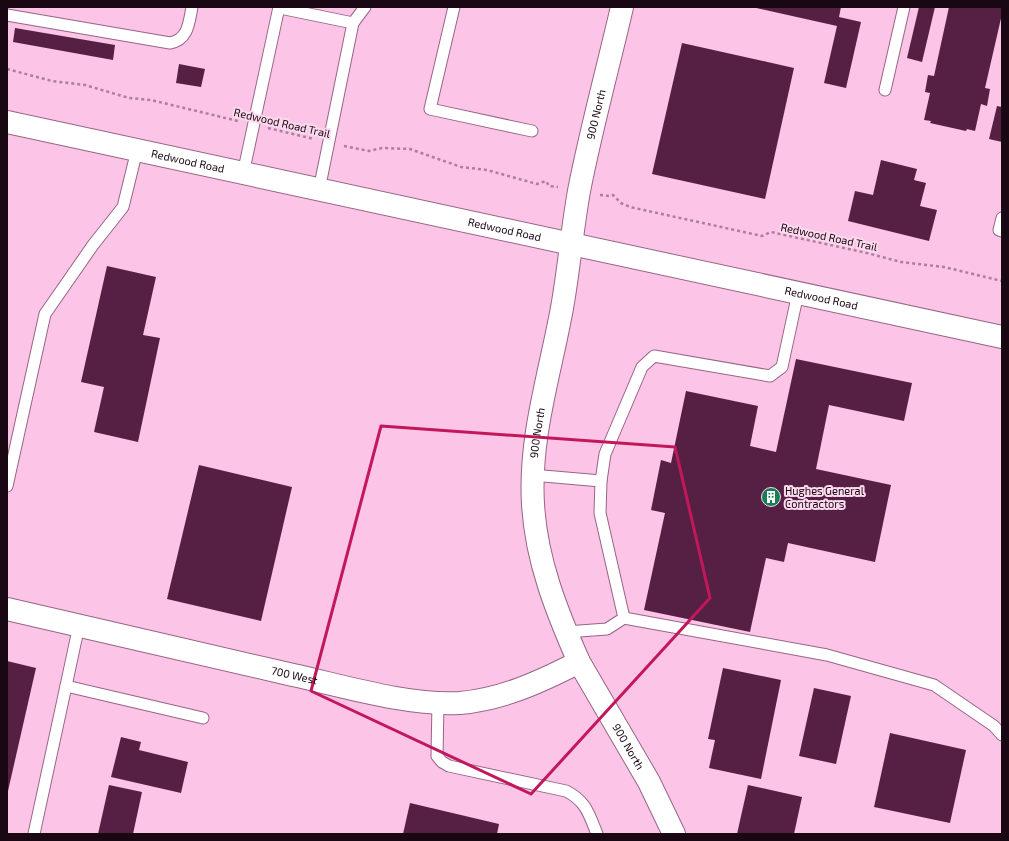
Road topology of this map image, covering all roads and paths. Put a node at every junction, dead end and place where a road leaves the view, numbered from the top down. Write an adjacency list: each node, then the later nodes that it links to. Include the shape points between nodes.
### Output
1 (192, 7): 7 (lane, via 184,36 181,40 170,43)
2 (365, 7): 8 (lane)
3 (454, 7): 13 (lane, via 430,109)
4 (622, 7): 22 (street, 900 North, via 580,191)
5 (904, 7): 10 (lane)
6 (279, 8): 8 (lane); 12 (lane)
7 (7, 15)
8 (353, 23): 14 (lane)
9 (7, 69): 12 (path, Redwood Road Trail)
10 (885, 90)
11 (7, 122): 15 (street, Redwood Road)
12 (254, 125): 14 (path, Redwood Road Trail); 16 (lane)
13 (532, 131)
14 (329, 142): 17 (path, Redwood Road Trail, via 369,151 382,148 410,150 461,167 486,170 537,184 546,181); 18 (lane)
15 (137, 150): 16 (street, Redwood Road); 28 (lane, via 123,207 45,314)
16 (243, 174): 18 (street, Redwood Road)
17 (549, 186)
18 (319, 190): 22 (street, Redwood Road)
19 (609, 196): 23 (path, Redwood Road Trail, via 613,195 630,207 659,214 762,236 771,232 901,262 944,267)
20 (1002, 218): 21 (lane, via 999,230)
21 (1002, 231)
22 (572, 245): 24 (street, Redwood Road); 26 (street, 900 North, via 562,308 537,423)
23 (1002, 281)
24 (798, 292): 25 (street, Redwood Road); 27 (lane, via 782,367 770,376 654,356 642,367 605,454)
25 (1002, 337)
26 (532, 475): 27 (lane); 32 (street, 900 North, via 537,536 553,600)
27 (601, 481): 30 (lane, via 600,512)
28 (7, 486)
29 (7, 608): 31 (street, 700 West)
30 (624, 618): 32 (lane, via 607,629); 37 (lane, via 827,655 934,685 994,726)
31 (79, 625): 34 (lane); 35 (street, 700 West, via 351,688)
32 (566, 632): 33 (street, 900 North)
33 (579, 662): 35 (street, 700 West, via 542,681 504,695 482,700); 40 (street, 900 North, via 648,782)
34 (66, 686): 36 (lane); 38 (lane)
35 (438, 703): 39 (lane, via 437,756 442,762 449,766 566,791 586,807)
36 (202, 718)
37 (1002, 735)
38 (34, 834)
39 (597, 834)
40 (674, 834)

